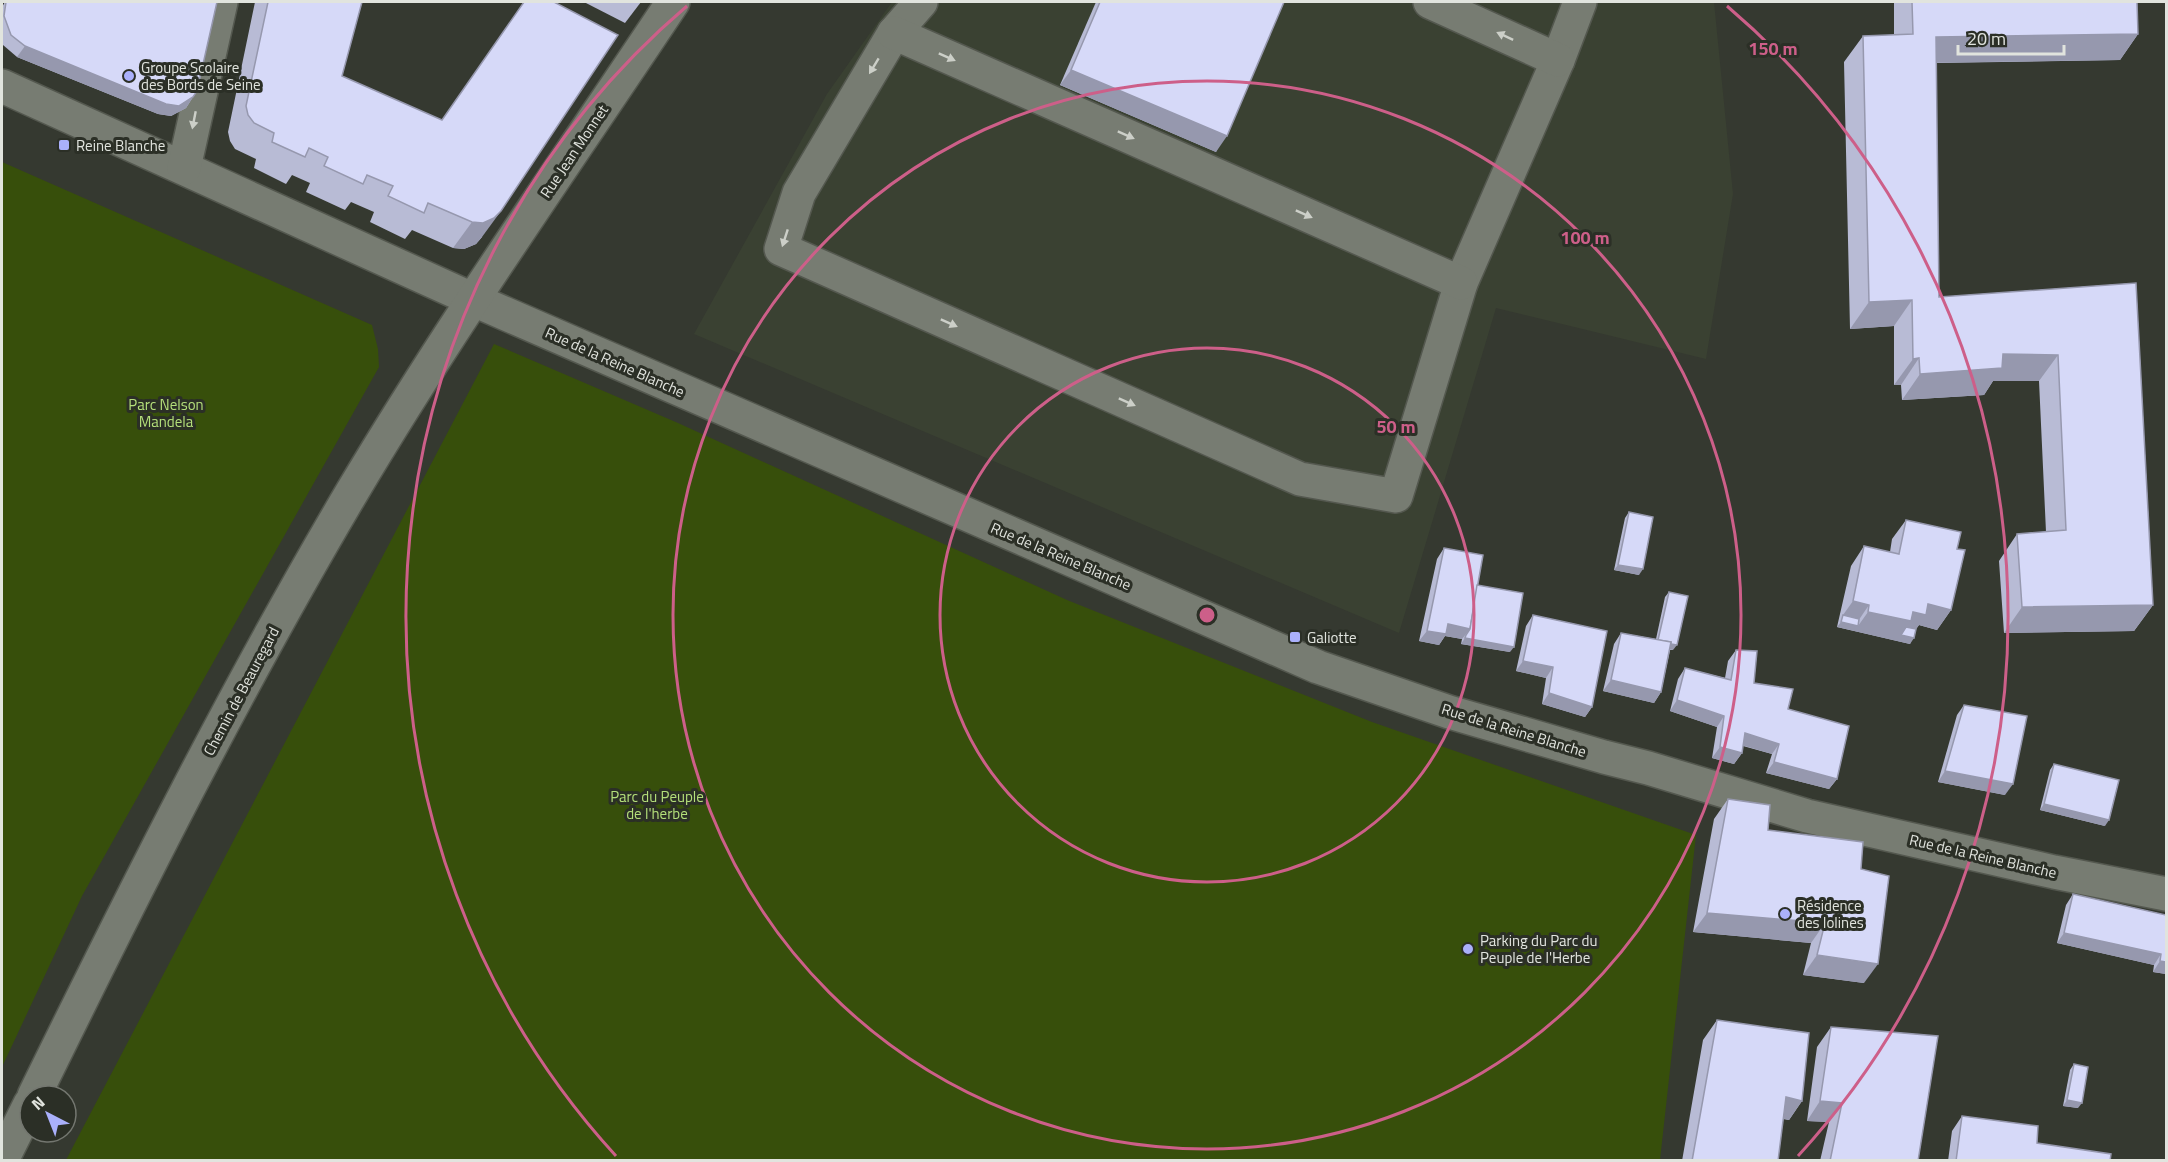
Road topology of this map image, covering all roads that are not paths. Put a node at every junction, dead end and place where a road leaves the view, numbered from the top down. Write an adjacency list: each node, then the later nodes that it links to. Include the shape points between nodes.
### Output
1 (221, 2): 9 (street, one-way to 9)
2 (673, 2): 11 (street, Rue Jean Monnet)
3 (921, 2): 6 (street)
4 (1430, 2): 7 (street, one-way to 4)
5 (1580, 2): 7 (street)
6 (894, 33): 10 (street, one-way to 10); 10 (street, one-way to 10, via 799,193 781,249 1300,479 1396,496)
7 (1558, 60): 10 (street)
8 (2, 86): 9 (street, Rue de la Reine Blanche)
9 (184, 168): 11 (street, Rue de la Reine Blanche)
10 (1461, 284)
11 (474, 300): 12 (street, Rue de la Reine Blanche, via 1318,667 1449,712 1808,816); 13 (street, Chemin de Beauregard, via 352,492 256,659)
12 (2166, 894)
13 (40, 1084)
14 (18, 1128): 15 (street)
15 (2, 1161)

